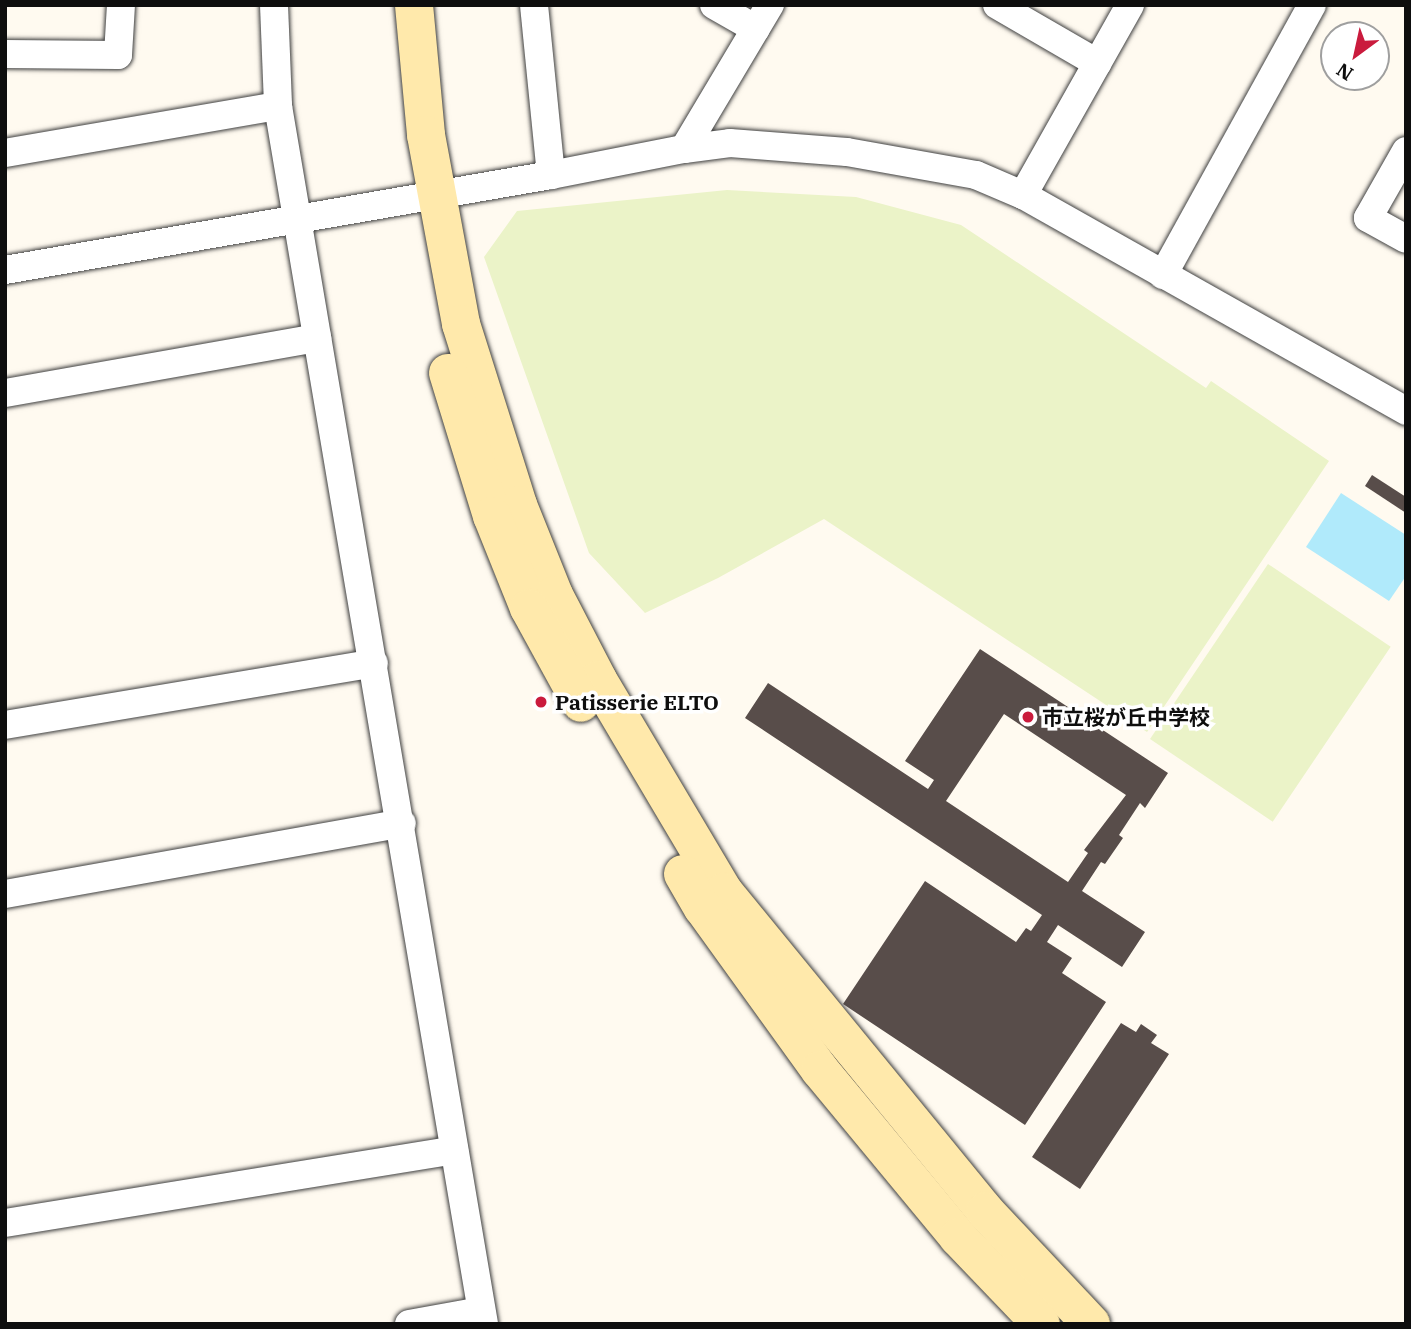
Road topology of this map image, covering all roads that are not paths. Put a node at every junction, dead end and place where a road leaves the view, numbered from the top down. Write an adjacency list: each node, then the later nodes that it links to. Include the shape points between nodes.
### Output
1 (121, 5): 11 (street, via 118,55)
2 (274, 5): 13 (street)
3 (389, 5): 19 (street)
4 (414, 5): 19 (street)
5 (534, 5): 17 (street)
6 (714, 5): 10 (street)
7 (997, 5): 12 (street)
8 (1130, 5): 12 (street)
9 (1312, 5): 23 (street)
10 (763, 17): 14 (street)
11 (5, 54)
12 (1097, 63): 18 (street)
13 (278, 106): 16 (street); 20 (street)
14 (684, 149): 17 (street); 18 (street, via 730,143 847,152 976,175)
15 (1406, 151): 21 (street, via 1368,218)
16 (5, 153)
17 (551, 175): 19 (street)
18 (1023, 195): 23 (street)
19 (427, 197): 20 (street); 35 (street, via 437,329 492,516 528,608 703,908 820,1070 958,1237); 36 (street, via 491,425 554,595 597,680 724,892 985,1211)
20 (298, 219): 22 (street); 24 (street)
21 (1406, 239)
22 (5, 270)
23 (1163, 275): 26 (street)
24 (317, 338): 25 (street); 27 (street)
25 (5, 393)
26 (1406, 411)
27 (374, 663): 28 (street); 29 (street)
28 (5, 725)
29 (402, 823): 30 (street); 31 (street)
30 (5, 894)
31 (454, 1150): 32 (street); 33 (street)
32 (5, 1223)
33 (483, 1317): 34 (street)
34 (409, 1324)
35 (1041, 1324)
36 (1091, 1324)

